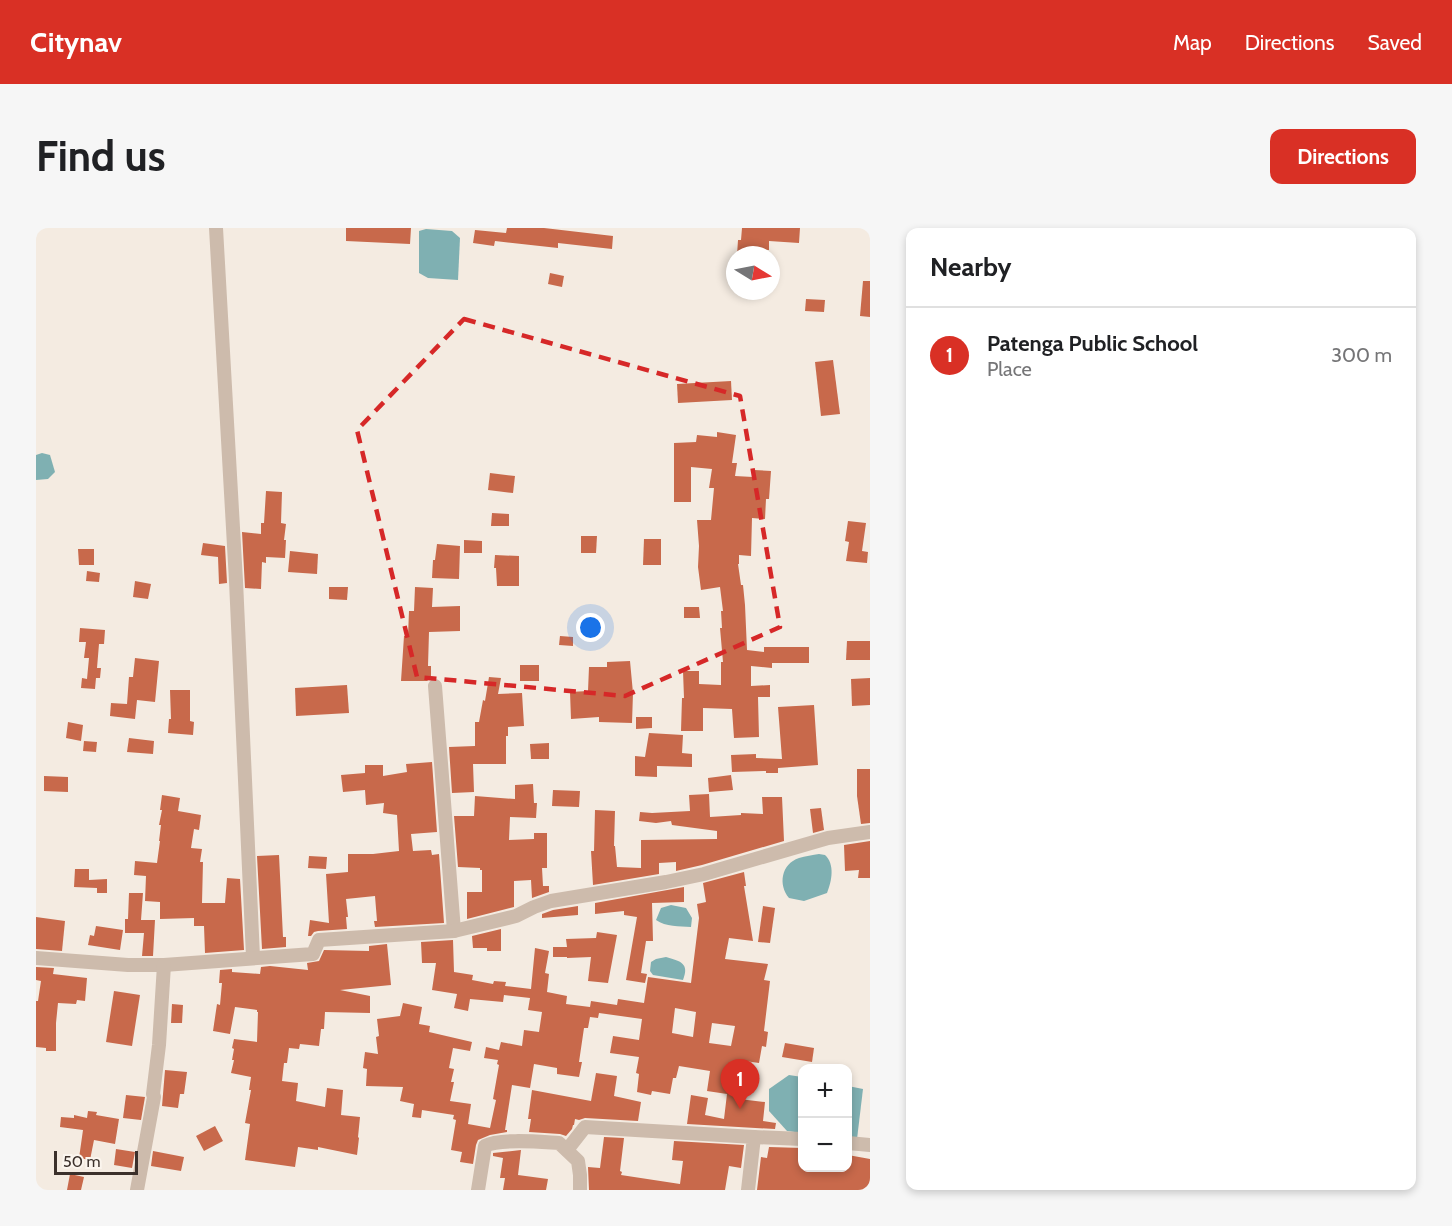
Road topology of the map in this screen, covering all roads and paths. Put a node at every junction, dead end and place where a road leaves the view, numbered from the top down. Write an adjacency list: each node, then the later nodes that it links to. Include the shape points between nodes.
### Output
1 (216, 228): 5 (street)
2 (435, 686): 4 (street)
3 (870, 832): 4 (street, via 828,838 704,874 551,902 516,916)
4 (454, 931): 5 (street, via 319,940 314,954)
5 (253, 957): 7 (street)
6 (36, 958): 7 (street)
7 (164, 965): 13 (street, via 154,1097)
8 (754, 1137): 9 (street); 12 (street, via 585,1127); 16 (street)
9 (798, 1139)
10 (852, 1143): 11 (street)
11 (870, 1145)
12 (567, 1150): 14 (street, via 559,1143 491,1142 485,1146); 15 (street, via 578,1161)
13 (137, 1190)
14 (478, 1190)
15 (580, 1190)
16 (748, 1190)

